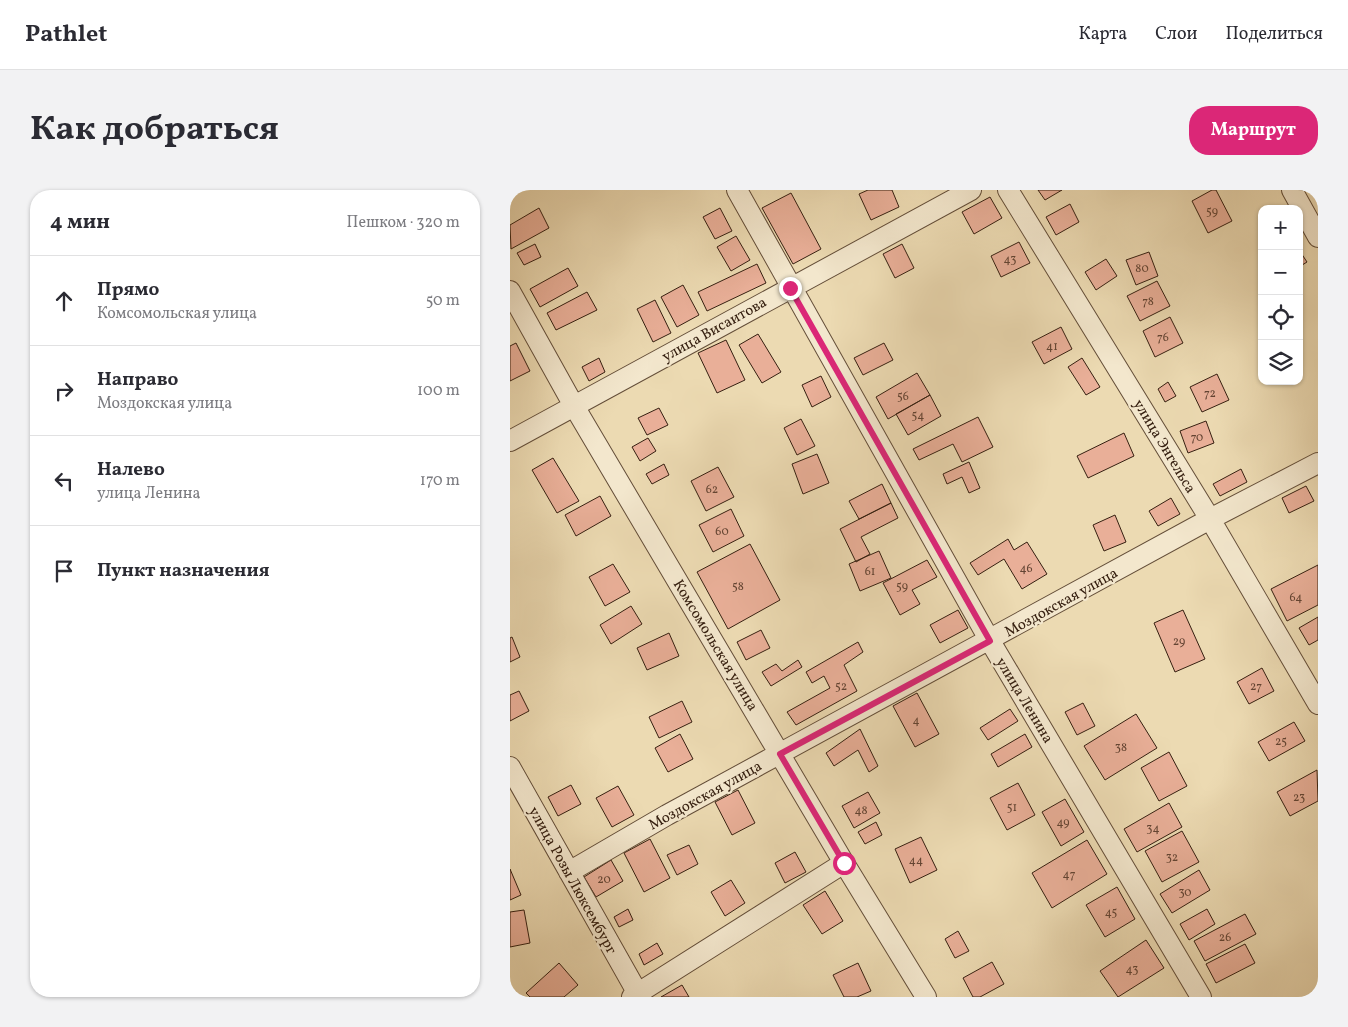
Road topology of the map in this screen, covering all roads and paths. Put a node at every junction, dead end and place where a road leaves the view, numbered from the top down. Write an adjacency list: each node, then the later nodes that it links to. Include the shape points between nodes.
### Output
1 (737, 190): 6 (street, улица Ленина)
2 (971, 190): 6 (street, улица Висаитова)
3 (1008, 190): 11 (street, улица Энгельса)
4 (1292, 190): 5 (street)
5 (1318, 237)
6 (790, 288): 8 (street, улица Висаитова); 12 (street, улица Ленина)
7 (510, 291): 8 (street, Комсомольская улица)
8 (574, 406): 9 (street, улица Висаитова); 14 (street, Комсомольская улица)
9 (510, 441)
10 (1318, 463): 11 (street, Моздокская улица)
11 (1210, 519): 12 (street, Моздокская улица); 13 (street, улица Энгельса)
12 (990, 641): 14 (street, Моздокская улица); 20 (street, улица Ленина)
13 (1318, 704)
14 (780, 754): 16 (street, Комсомольская улица); 17 (street, Моздокская улица)
15 (510, 767): 17 (street, улица Розы Люксембург)
16 (844, 863): 18 (street); 19 (street, Комсомольская улица)
17 (569, 872): 18 (street, улица Розы Люксембург)
18 (635, 995)
19 (926, 997)
20 (1202, 997)

